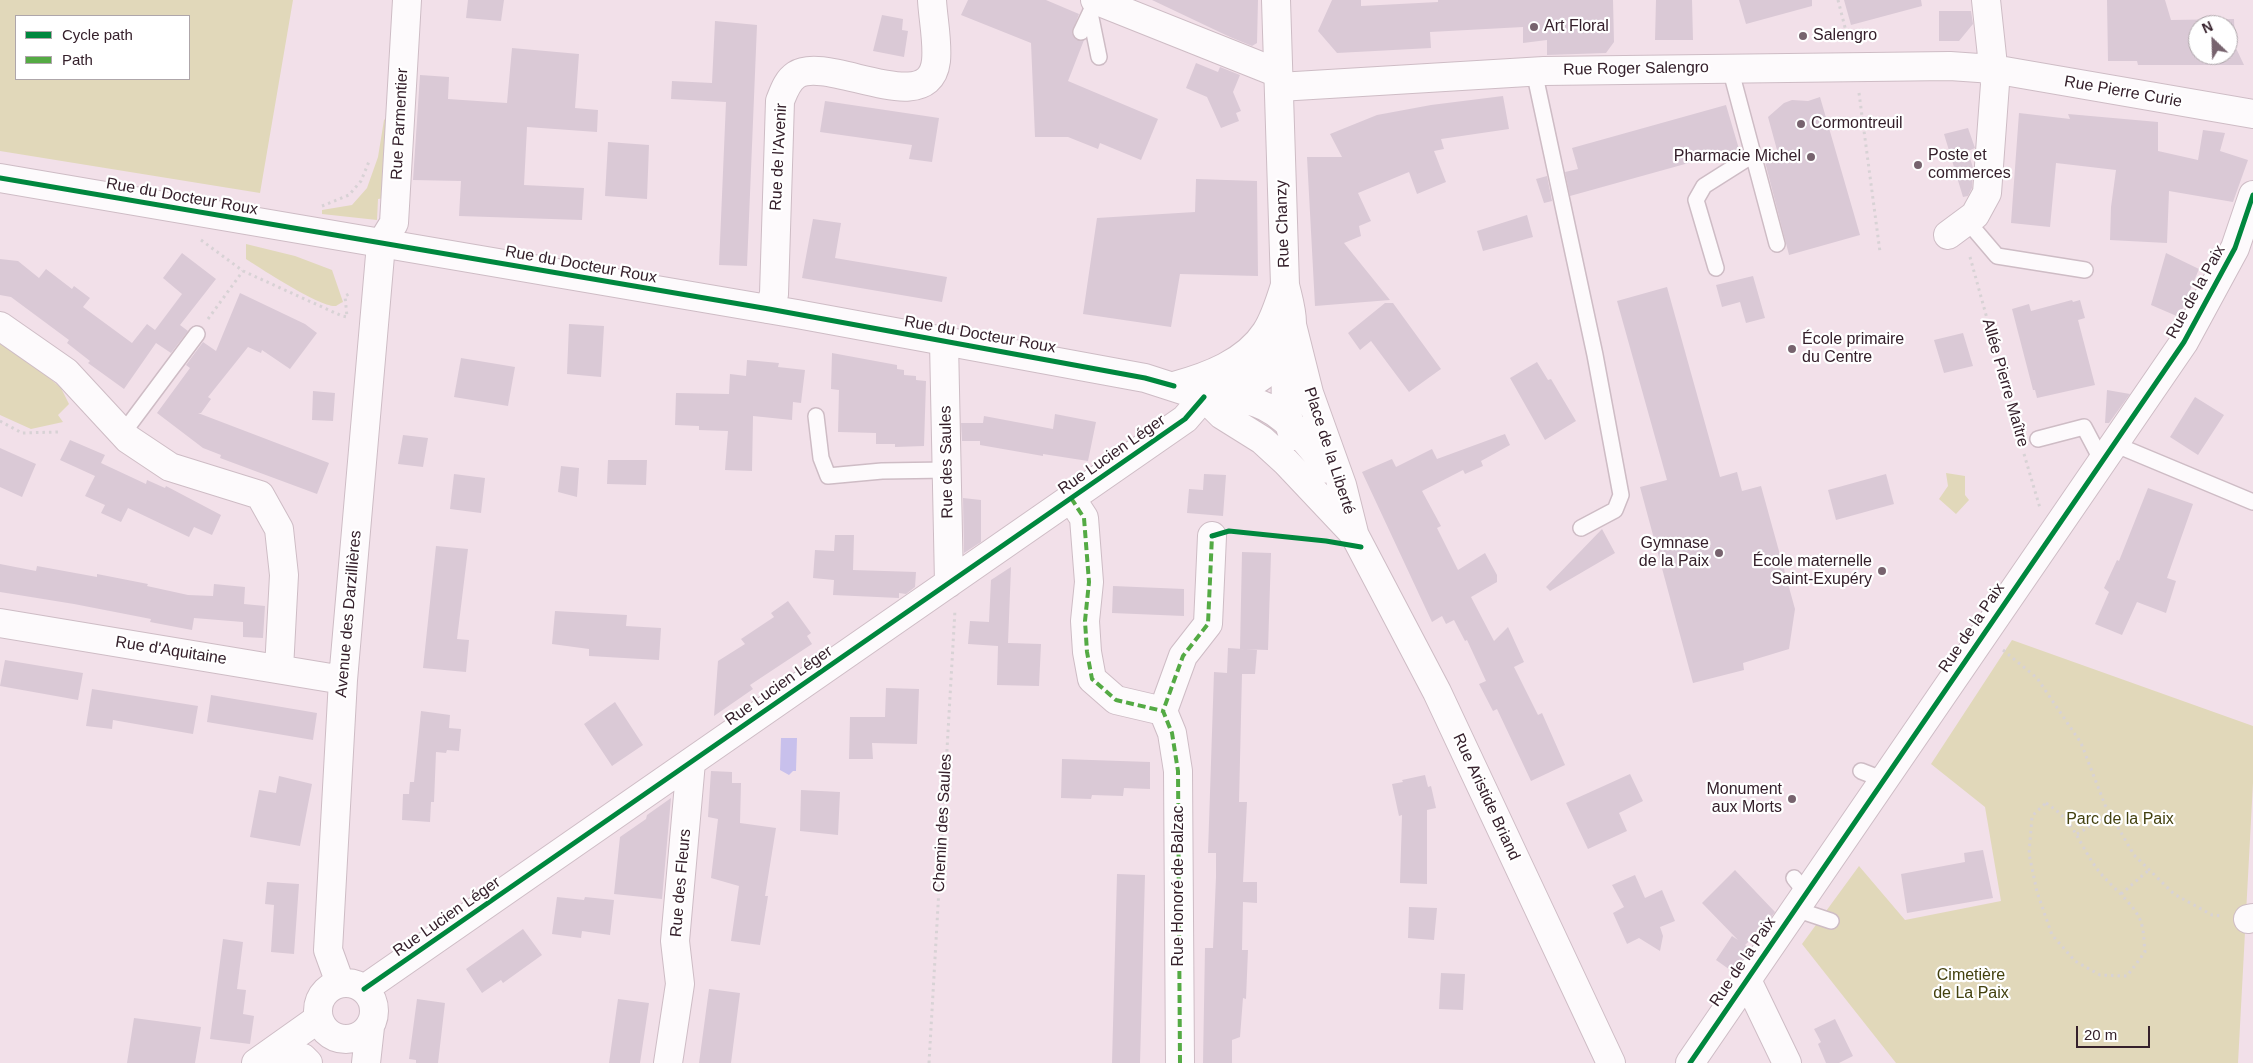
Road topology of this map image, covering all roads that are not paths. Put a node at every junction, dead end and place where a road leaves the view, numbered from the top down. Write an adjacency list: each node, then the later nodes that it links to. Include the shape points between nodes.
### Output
1 (407, 0): 17 (street, Rue Parmentier, via 394,223)
2 (932, 0): 22 (street, Rue de l'Avenir, via 936,62 929,78 917,85 899,88 810,70 796,75 786,84 780,101 774,294)
3 (1276, 0): 11 (street, Rue Chanzy)
4 (1986, 0): 9 (street)
5 (1094, 4): 6 (lane); 7 (lane); 11 (street)
6 (1080, 32)
7 (1098, 57)
8 (1730, 68): 9 (street, Rue Roger Salengro, via 1950,66); 10 (street, Rue Roger Salengro); 13 (lane)
9 (1994, 69): 12 (street, Rue Pierre Curie); 16 (street, via 1987,193 1976,215)
10 (1534, 71): 11 (street, Rue Roger Salengro); 38 (lane, via 1621,495 1615,510)
11 (1279, 80): 21 (street, Rue Chanzy)
12 (2253, 114)
13 (1753, 154): 18 (lane); 19 (lane, via 1704,186 1696,200)
14 (0, 178): 17 (street, Rue du Docteur Roux)
15 (2253, 196): 33 (street, Rue de la Paix, via 2235,248 2184,342)
16 (1959, 228): 20 (lane, via 1998,256)
17 (382, 244): 22 (street, Rue du Docteur Roux); 44 (street, Avenue des Darzillières)
18 (1777, 244)
19 (1716, 268)
20 (2085, 270)
21 (1285, 285): 24 (street, Rue Chanzy, via 1291,310); 27 (street, via 1266,333 1245,355 1201,379)
22 (769, 309): 26 (street, Rue du Docteur Roux)
23 (0, 326): 31 (street, via 66,372)
24 (1290, 333): 28 (street, via 1281,356 1265,374 1246,386); 29 (street, Place de la Liberté)
25 (197, 334): 31 (lane)
26 (944, 342): 27 (street, Rue du Docteur Roux); 34 (street, Rue des Saules)
27 (1165, 384): 28 (street, Place de la Liberté)
28 (1204, 397): 29 (street); 35 (street, Place de la Liberté, via 1222,415); 36 (street, Rue Lucien Léger, via 1185,419)
29 (1295, 405): 35 (street, Place de la Liberté); 35 (street)
30 (816, 416): 34 (lane, via 820,458 828,476)
31 (123, 433): 43 (street, via 170,467 260,495 279,528 284,575)
32 (2038, 439): 33 (lane, via 2084,427)
33 (2108, 452): 37 (lane); 47 (street, Rue de la Paix, via 1984,634 1872,775)
34 (947, 470): 41 (street, Rue des Saules)
35 (1330, 490): 39 (street, Place de la Liberté)
36 (1071, 498): 41 (street, Rue Lucien Léger); 45 (street, via 1084,518 1088,582 1085,621 1092,679 1116,700)
37 (2253, 502)
38 (1581, 528)
39 (1354, 534): 59 (street, Rue Aristide Briand, via 1437,692)
40 (1212, 536): 45 (street, via 1208,624 1183,656)
41 (949, 583): 46 (street, Rue Lucien Léger)
42 (0, 623): 43 (street, Rue d'Aquitaine)
43 (279, 669): 44 (street, Rue d'Aquitaine)
44 (343, 680): 50 (street, Avenue des Darzillières, via 328,950)
45 (1164, 711): 58 (street, Rue Honoré de Balzac, via 1172,733 1178,771)
46 (691, 762): 50 (street, Rue Lucien Léger); 57 (street, Rue des Fleurs, via 675,941 680,984)
47 (1798, 893): 48 (lane); 49 (street, Rue de la Paix)
48 (1831, 921)
49 (1747, 980): 60 (street, Rue de la Paix); 61 (street)
50 (352, 986): 51 (street, Rue Lucien Léger, via 331,987 324,993 319,1001); 52 (street, via 372,999 375,1008)
51 (324, 1027): 52 (street, via 337,1038 355,1038); 53 (street); 55 (street, Rue Lucien Léger)
52 (370, 1027): 56 (street)
53 (260, 1060): 54 (street, via 303,1058)
54 (308, 1063)
55 (324, 1063)
56 (366, 1063)
57 (668, 1063)
58 (1180, 1063)
59 (1611, 1063)
60 (1690, 1063)
61 (1787, 1063)

